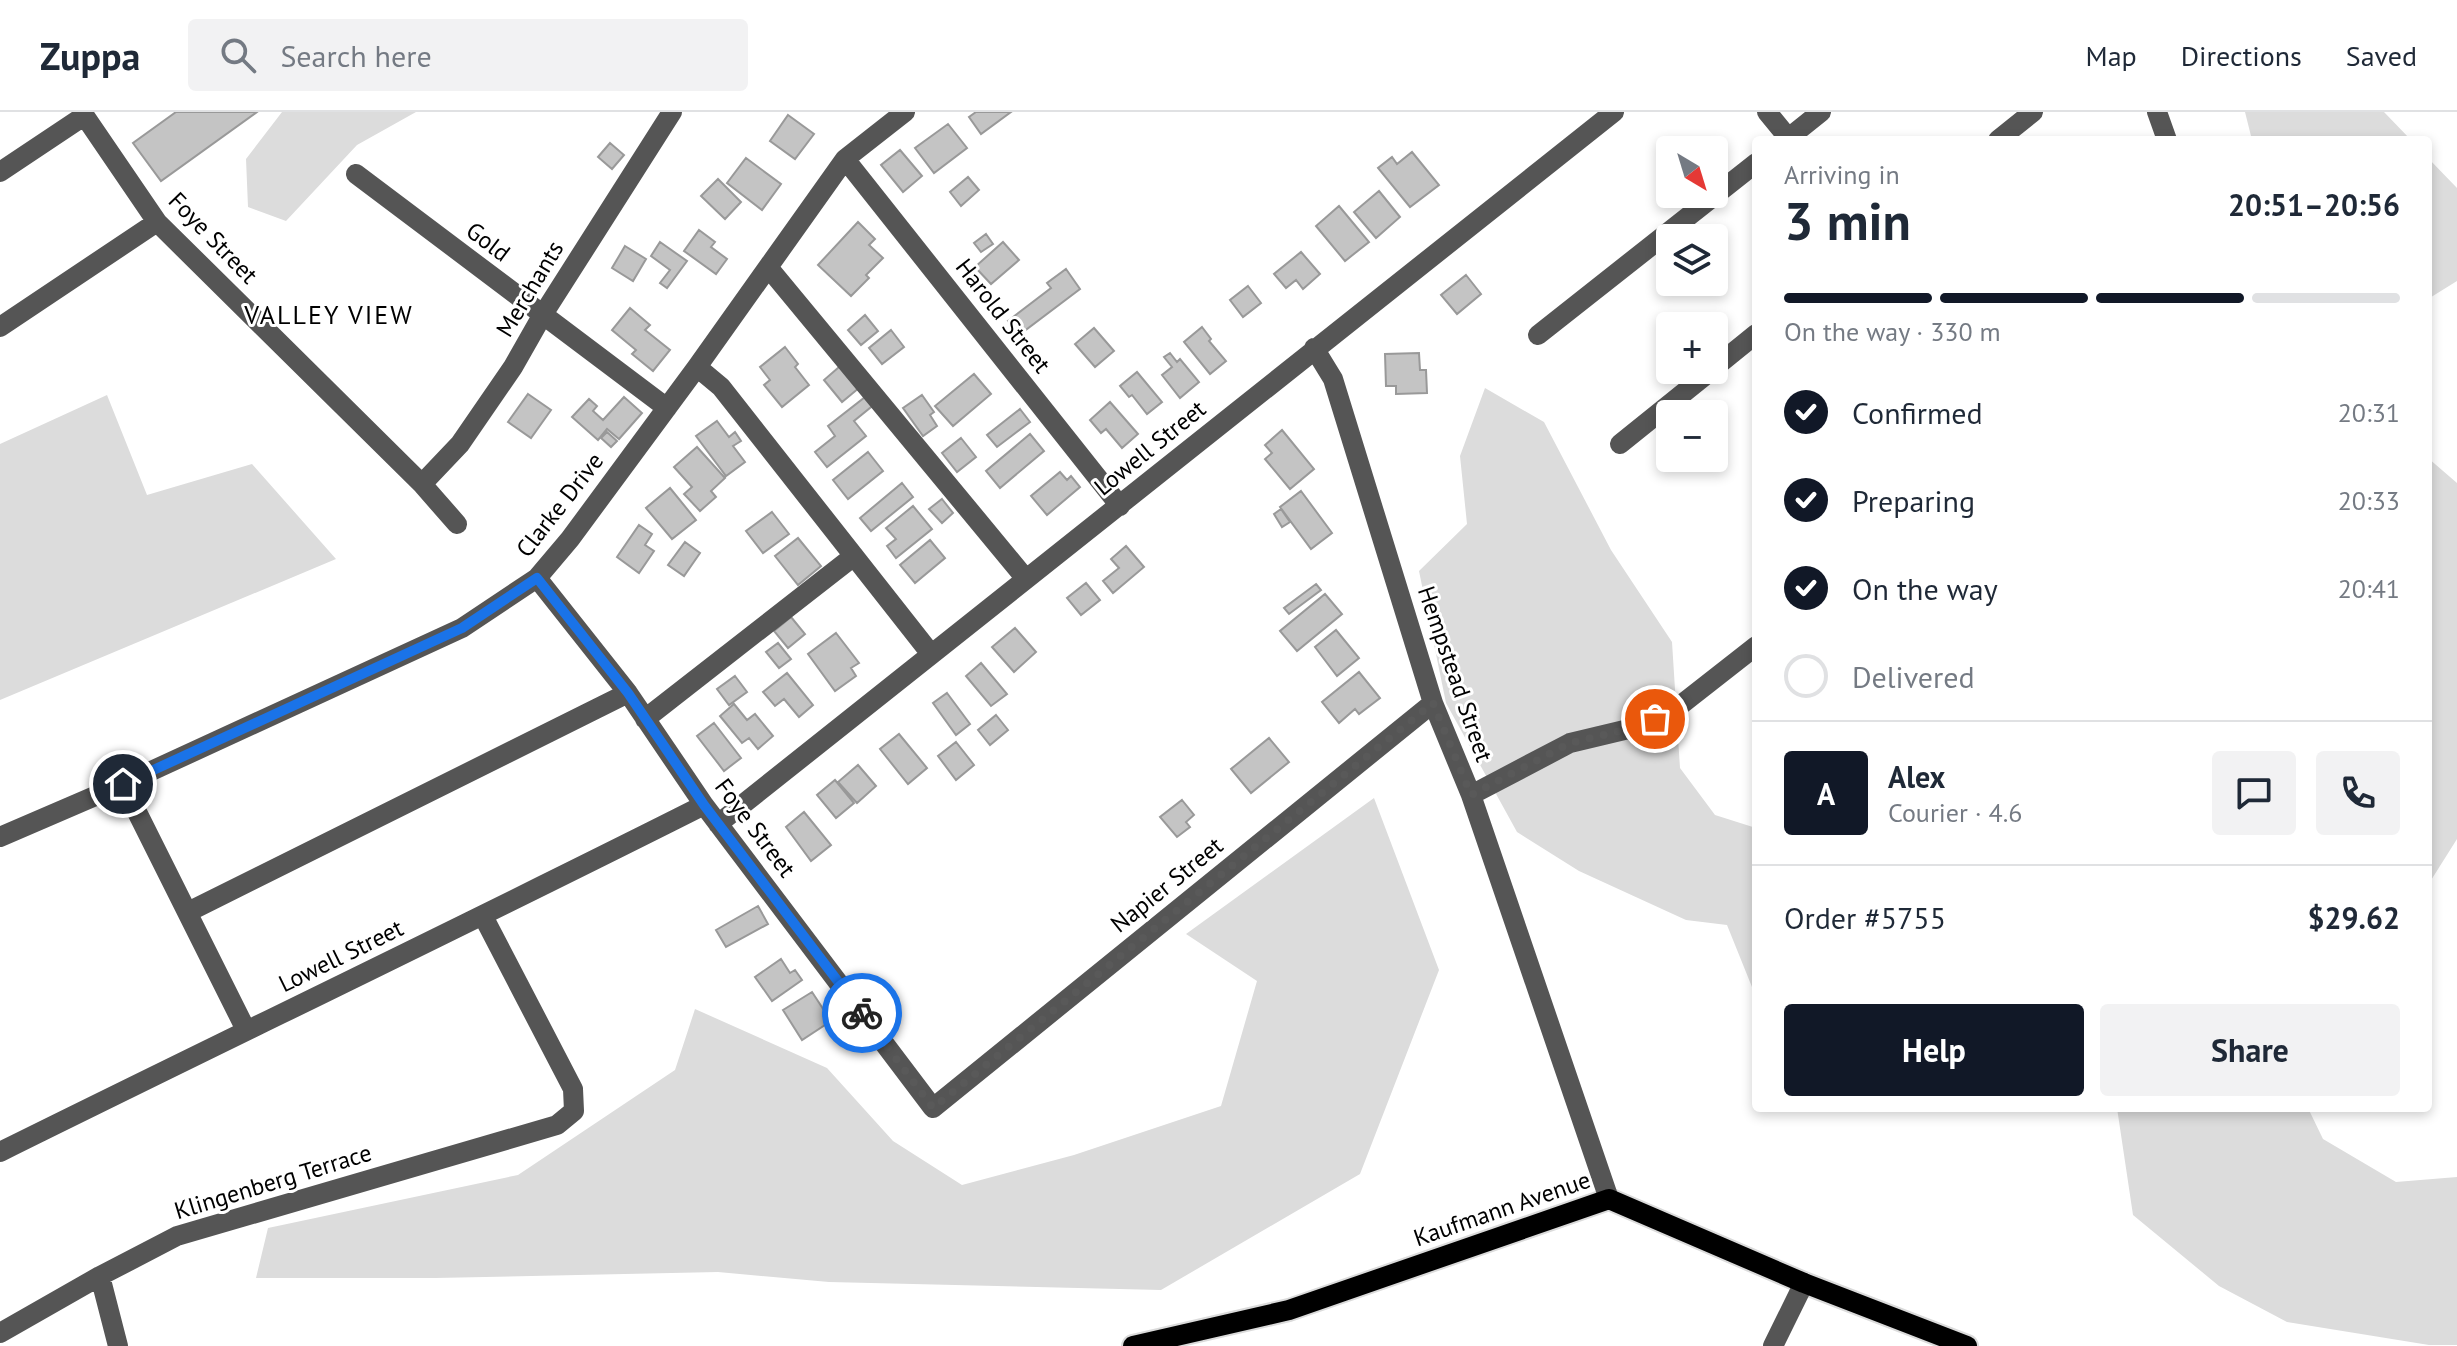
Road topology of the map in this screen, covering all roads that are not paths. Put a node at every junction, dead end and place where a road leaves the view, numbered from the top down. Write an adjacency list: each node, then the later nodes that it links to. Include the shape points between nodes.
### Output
1 (672, 112): 19 (street, Merchants)
2 (905, 112): 13 (street, Clarke Drive)
3 (1614, 112): 23 (street, Lowell Street)
4 (1767, 112): 9 (street)
5 (1821, 112): 10 (street)
6 (2033, 112): 11 (street)
7 (2157, 112): 12 (street)
8 (83, 114): 15 (street); 17 (street, Foye Street)
9 (1786, 136)
10 (1792, 136)
11 (2003, 136)
12 (2166, 136)
13 (845, 159): 18 (street, Clarke Drive); 30 (street, Harold Street)
14 (1752, 166): 21 (street)
15 (0, 172)
16 (356, 174): 19 (street, Gold)
17 (157, 222): 20 (street); 29 (street, Foye Street)
18 (768, 267): 25 (street, Clarke Drive); 34 (street)
19 (542, 316): 27 (street, Gold); 29 (street, Merchants, via 460,444)
20 (0, 327)
21 (1538, 335)
22 (1752, 337): 24 (street)
23 (1314, 348): 30 (street, Lowell Street); 38 (street, Hempstead Street, via 1333,379)
24 (1728, 357)
25 (697, 367): 27 (street, Clarke Drive); 32 (street, via 721,387)
26 (1694, 384): 28 (street)
27 (667, 408): 33 (street, Clarke Drive)
28 (1620, 444)
29 (422, 484): 31 (street, Foye Street)
30 (1120, 506): 34 (street, Lowell Street)
31 (457, 524)
32 (854, 556): 36 (street); 39 (street)
33 (537, 578): 37 (street, Foye Street); 40 (street, Clarke Drive, via 462,628)
34 (1026, 579): 36 (street, Lowell Street)
35 (1752, 649): 41 (street, via 1673,711 1637,727 1570,743)
36 (931, 654): 43 (street, Lowell Street)
37 (628, 693): 39 (street, Foye Street); 45 (street)
38 (1433, 703): 41 (street, Hempstead Street); 48 (street, Napier Street)
39 (645, 719): 42 (street, Foye Street)
40 (123, 784): 44 (street, Clarke Drive); 45 (street)
41 (1471, 795): 50 (street, Hempstead Street)
42 (704, 805): 43 (street, Foye Street); 46 (street, Lowell Street)
43 (718, 824): 48 (street, Foye Street)
44 (0, 837)
45 (188, 912): 47 (street)
46 (483, 916): 47 (street, Lowell Street); 51 (street, Klingenberg Terrace, via 573,1089 574,1111 557,1125 177,1236)
47 (246, 1030): 49 (street, Lowell Street)
48 (933, 1108)
49 (0, 1152)
50 (1609, 1199): 52 (main road, Kaufmann Avenue); 55 (main road, Kaufmann Avenue, via 1289,1310)
51 (100, 1276): 53 (street, Klingenberg Terrace); 54 (street)
52 (1804, 1283): 56 (street); 57 (main road, Kaufmann Avenue)
53 (0, 1333)
54 (118, 1346)
55 (1133, 1346)
56 (1773, 1346)
57 (1967, 1346)

